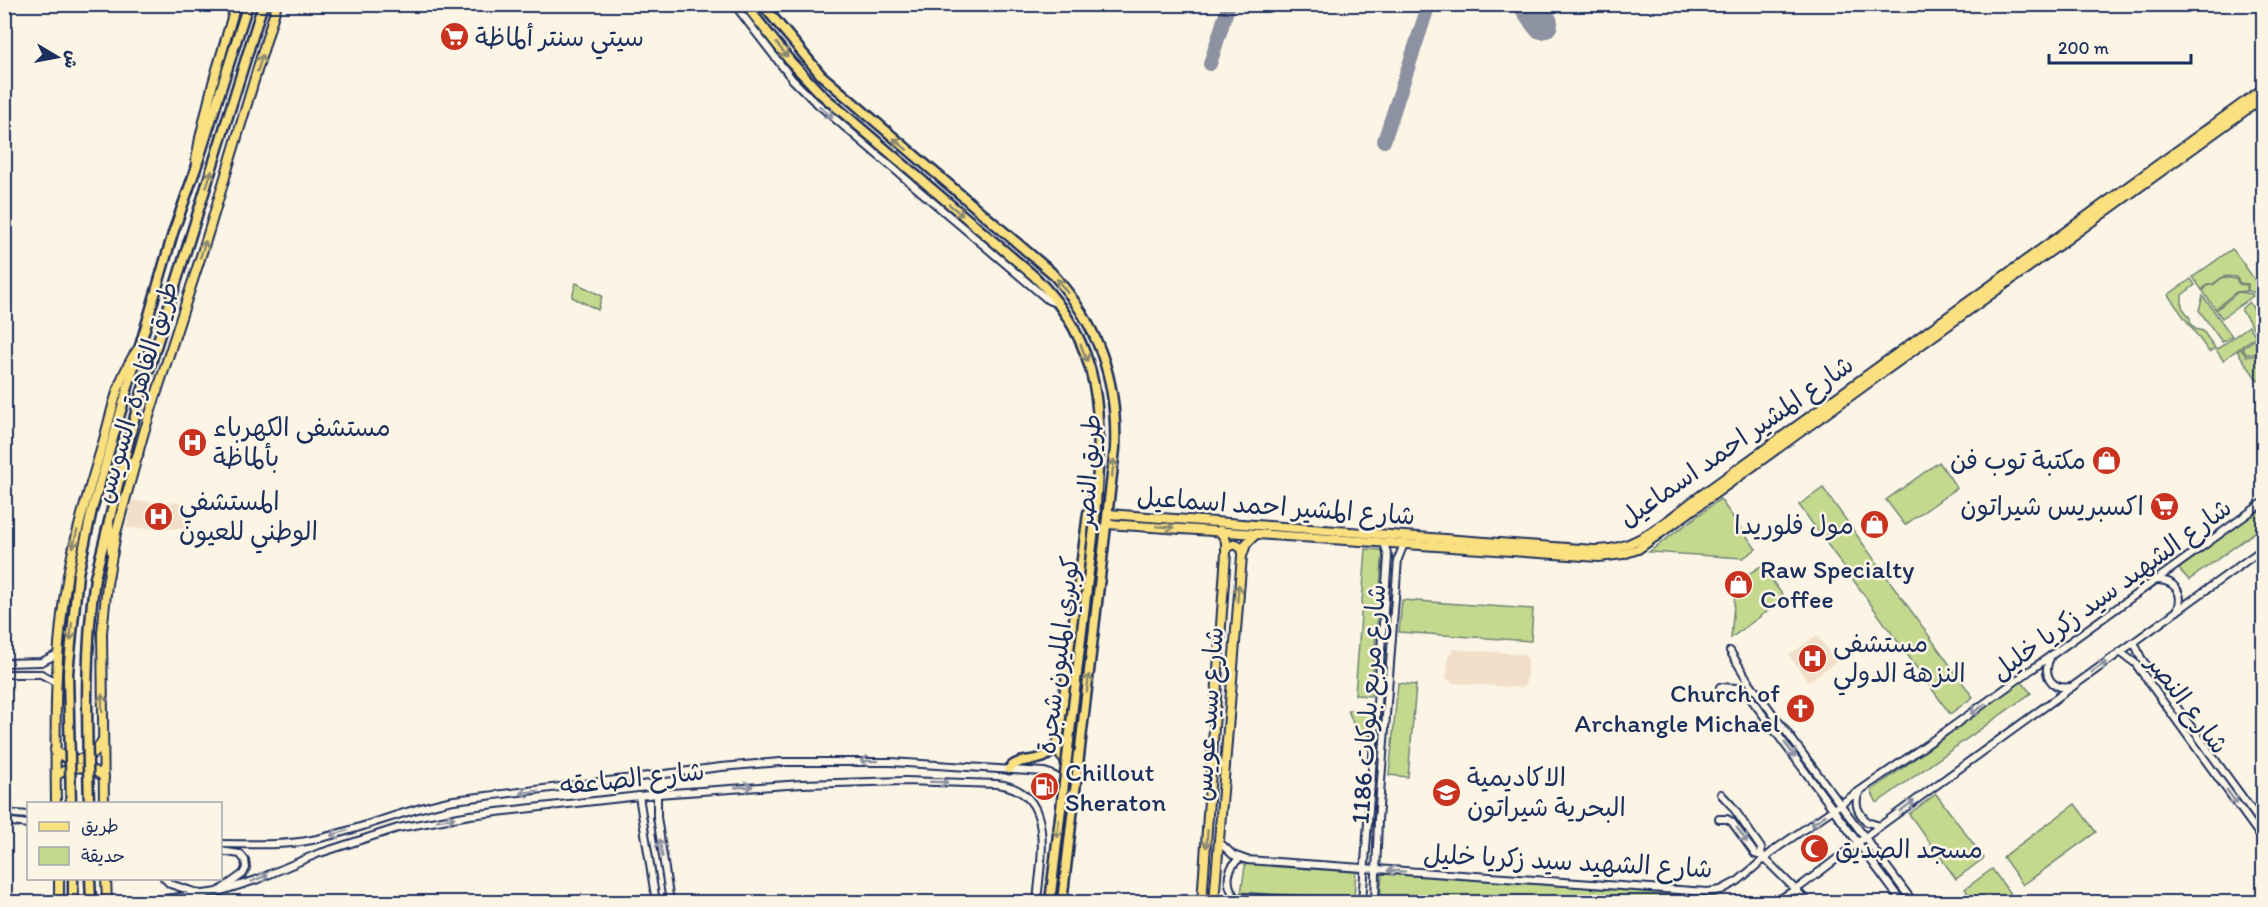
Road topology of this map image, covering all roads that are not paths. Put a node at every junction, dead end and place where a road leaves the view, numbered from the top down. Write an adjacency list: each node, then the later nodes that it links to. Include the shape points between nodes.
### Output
1 (236, 4): 11 (main road, via 200,138)
2 (248, 4): 11 (highway, طريق القاهرة, السويس)
3 (263, 4): 15 (highway, طريق القاهرة, السويس, one-way to 3)
4 (277, 4): 14 (main road, طريق القاهرة, السويس, one-way to 4)
5 (734, 4): 10 (street, one-way to 10, via 798,85 829,115)
6 (745, 4): 10 (highway, طريق النصر, one-way to 10, via 810,83)
7 (762, 4): 20 (highway, طريق النصر, one-way to 7, via 1115,414 1107,367 1081,311 1051,272 932,165 810,64)
8 (2264, 88): 13 (main road, شارع المشير احمد اسماعيل)
9 (2264, 97): 13 (main road, شارع المشير احمد اسماعيل)
10 (878, 149): 16 (highway, طريق النصر, one-way to 16, via 1034,276 1058,304 1083,349 1095,384 1100,421)
11 (196, 168): 12 (highway, طريق القاهرة, السويس)
12 (141, 346): 41 (main road, طريق القاهرة, السويس, one-way to 41, via 121,382 80,523 66,585); 66 (highway, طريق القاهرة, السويس, one-way to 66, bridge, via 92,510 78,574 68,673)
13 (1820, 413): 24 (main road, شارع المشير احمد اسماعيل, via 1638,540 1620,548 1594,550); 27 (main road, شارع المشير احمد اسماعيل, via 1630,552 1599,557)
14 (138, 455): 15 (highway); 31 (main road, طريق القاهرة, السويس)
15 (117, 484): 19 (highway, طريق القاهرة, السويس)
16 (1097, 493): 21 (highway, طريق النصر); 54 (highway, via 1089,506)
17 (2264, 502): 32 (street, شارع الشهيد سيد زكريا خليل)
18 (1124, 515): 20 (main road, شارع المشير احمد اسماعيل); 22 (main road); 24 (main road, شارع المشير احمد اسماعيل)
19 (109, 516): 31 (highway); 67 (highway, طريق القاهرة, السويس, bridge, via 89,620)
20 (1107, 519): 22 (main road, شارع المشير احمد اسماعيل); 57 (highway, طريق النصر, one-way to 20)
21 (1095, 520): 110 (highway, كوبري المليون شجرة, one-way to 110, bridge)
22 (1124, 525): 23 (main road, شارع المشير احمد اسماعيل, one-way to 23)
23 (1220, 531): 25 (main road, شارع المشير احمد اسماعيل); 28 (main road)
24 (1310, 533): 25 (main road, شارع المشير احمد اسماعيل); 26 (main road, شارع المشير احمد اسماعيل)
25 (1256, 534): 30 (main road)
26 (1384, 542): 27 (main road, شارع المشير احمد اسماعيل); 34 (street, شارع مربع بلوكات 1186, via 1388,557)
27 (1404, 544): 35 (street, شارع مربع بلوكات 1186, via 1398,559)
28 (1227, 547): 30 (main road, via 1236,544); 112 (main road, one-way to 112)
29 (2264, 548): 33 (street)
30 (1243, 550): 85 (main road, شارع سيد عويس, one-way to 30)
31 (112, 554): 55 (main road, طريق القاهرة, السويس, one-way to 31, via 102,633)
32 (2156, 579): 33 (street, via 2177,588 2180,602); 42 (street, شارع الشهيد سيد زكريا خليل)
33 (2176, 611): 36 (street)
34 (1383, 633): 35 (street); 37 (street, شارع مربع بلوكات 1186)
35 (1392, 634): 38 (street, شارع مربع بلوكات 1186)
36 (2134, 642): 40 (street); 43 (street, شارع النصر)
37 (1382, 646): 38 (street); 91 (street, شارع مربع بلوكات 1186)
38 (1391, 647): 92 (street, شارع مربع بلوكات 1186)
39 (1730, 651): 49 (street)
40 (2120, 652): 46 (street, شارع النصر); 51 (street, one-way to 40)
41 (58, 654): 45 (street, via 42,662); 50 (main road, طريق القاهرة, السويس)
42 (2050, 658): 51 (street, via 2046,670 2051,682 2058,687); 61 (street, شارع الشهيد سيد زكريا خليل, one-way to 61)
43 (2141, 658): 46 (street, via 2136,658); 82 (street, شارع النصر)
44 (4, 663): 45 (street)
45 (27, 663): 48 (street)
46 (2135, 663): 84 (street, شارع النصر, one-way to 84)
47 (4, 674): 48 (street)
48 (27, 674): 50 (street, via 47,676)
49 (1747, 678): 53 (street); 69 (street)
50 (56, 682): 56 (main road, طريق القاهرة, السويس)
51 (2071, 686): 81 (street, one-way to 51)
52 (1719, 687): 53 (street)
53 (1737, 688): 71 (street, one-way to 71, via 1749,696)
54 (1060, 736): 57 (highway, via 1062,758 1071,760); 58 (highway, via 1049,755)
55 (102, 741): 56 (main road, via 94,753 81,759 67,758); 60 (main road, طريق القاهرة, السويس)
56 (55, 750): 59 (main road, طريق القاهرة, السويس)
57 (1079, 753): 70 (highway, طريق النصر)
58 (1009, 769): 70 (street, شارع الصاعقه, via 1055,776 1066,787); 87 (street, شارع الصاعقه, one-way to 87, via 856,761 741,765 447,801 302,842)
59 (56, 776): 60 (main road, via 80,767); 65 (main road, طريق القاهرة, السويس)
60 (104, 777): 68 (main road, طريق القاهرة, السويس)
61 (1859, 792): 69 (street, شارع الشهيد سيد زكريا خليل); 81 (street, via 1857,808 1867,822)
62 (657, 794): 64 (street, شارع الصاعقه); 108 (street, one-way to 62); 109 (street, شارع الصاعقه, one-way to 109, via 868,781 1007,786 1028,799 1041,822)
63 (1720, 794): 72 (street)
64 (639, 796): 98 (street, شارع الصاعقه, one-way to 64, via 322,852 417,824); 107 (street)
65 (56, 802)
66 (71, 802)
67 (88, 802)
68 (104, 802)
69 (1842, 804): 71 (street, شارع الشهيد سيد زكريا خليل); 83 (street)
70 (1073, 809): 111 (highway, طريق النصر)
71 (1834, 809): 86 (street); 89 (street, شارع الشهيد سيد زكريا خليل, one-way to 89)
72 (1737, 812): 77 (street); 89 (street)
73 (4, 813): 74 (street)
74 (17, 814): 75 (street); 79 (street)
75 (27, 815)
76 (1719, 819): 77 (street)
77 (1727, 819): 89 (street, one-way to 89, via 1755,854)
78 (4, 821): 79 (street)
79 (16, 822): 80 (street)
80 (27, 824)
81 (1880, 826): 83 (street)
82 (2264, 827)
83 (1866, 837): 86 (street); 121 (street)
84 (2264, 841)
85 (1219, 842): 90 (street, via 1227,852); 113 (main road, شارع سيد عويس)
86 (1859, 843): 100 (street); 120 (street)
87 (222, 844)
88 (222, 851): 98 (street, via 240,854 246,868)
89 (1764, 857): 92 (street, شارع الشهيد سيد زكريا خليل, one-way to 92, via 1732,885 1712,892); 100 (street)
90 (1240, 858): 91 (street, شارع الشهيد سيد زكريا خليل); 101 (street, via 1231,867 1228,879)
91 (1366, 869): 92 (street, شارع الشهيد سيد زكريا خليل); 116 (street, شارع مربع بلوكات 1186)
92 (1377, 869): 117 (street, شارع مربع بلوكات 1186)
93 (59, 880): 102 (main road)
94 (73, 880): 103 (highway)
95 (90, 880): 104 (highway)
96 (106, 880): 105 (main road)
97 (165, 880): 99 (street)
98 (218, 892): 99 (street, شارع الصاعقه)
99 (204, 895): 106 (street, شارع الصاعقه)
100 (1797, 896): 118 (street); 119 (street)
101 (1236, 898): 114 (street); 115 (street)
102 (59, 903)
103 (73, 903)
104 (91, 903)
105 (106, 903)
106 (142, 903)
107 (656, 903)
108 (670, 903)
109 (1037, 903)
110 (1050, 903)
111 (1062, 903)
112 (1202, 903)
113 (1214, 903)
114 (1222, 903)
115 (1316, 903)
116 (1362, 903)
117 (1375, 903)
118 (1775, 903)
119 (1808, 903)
120 (1902, 903)
121 (1913, 903)

